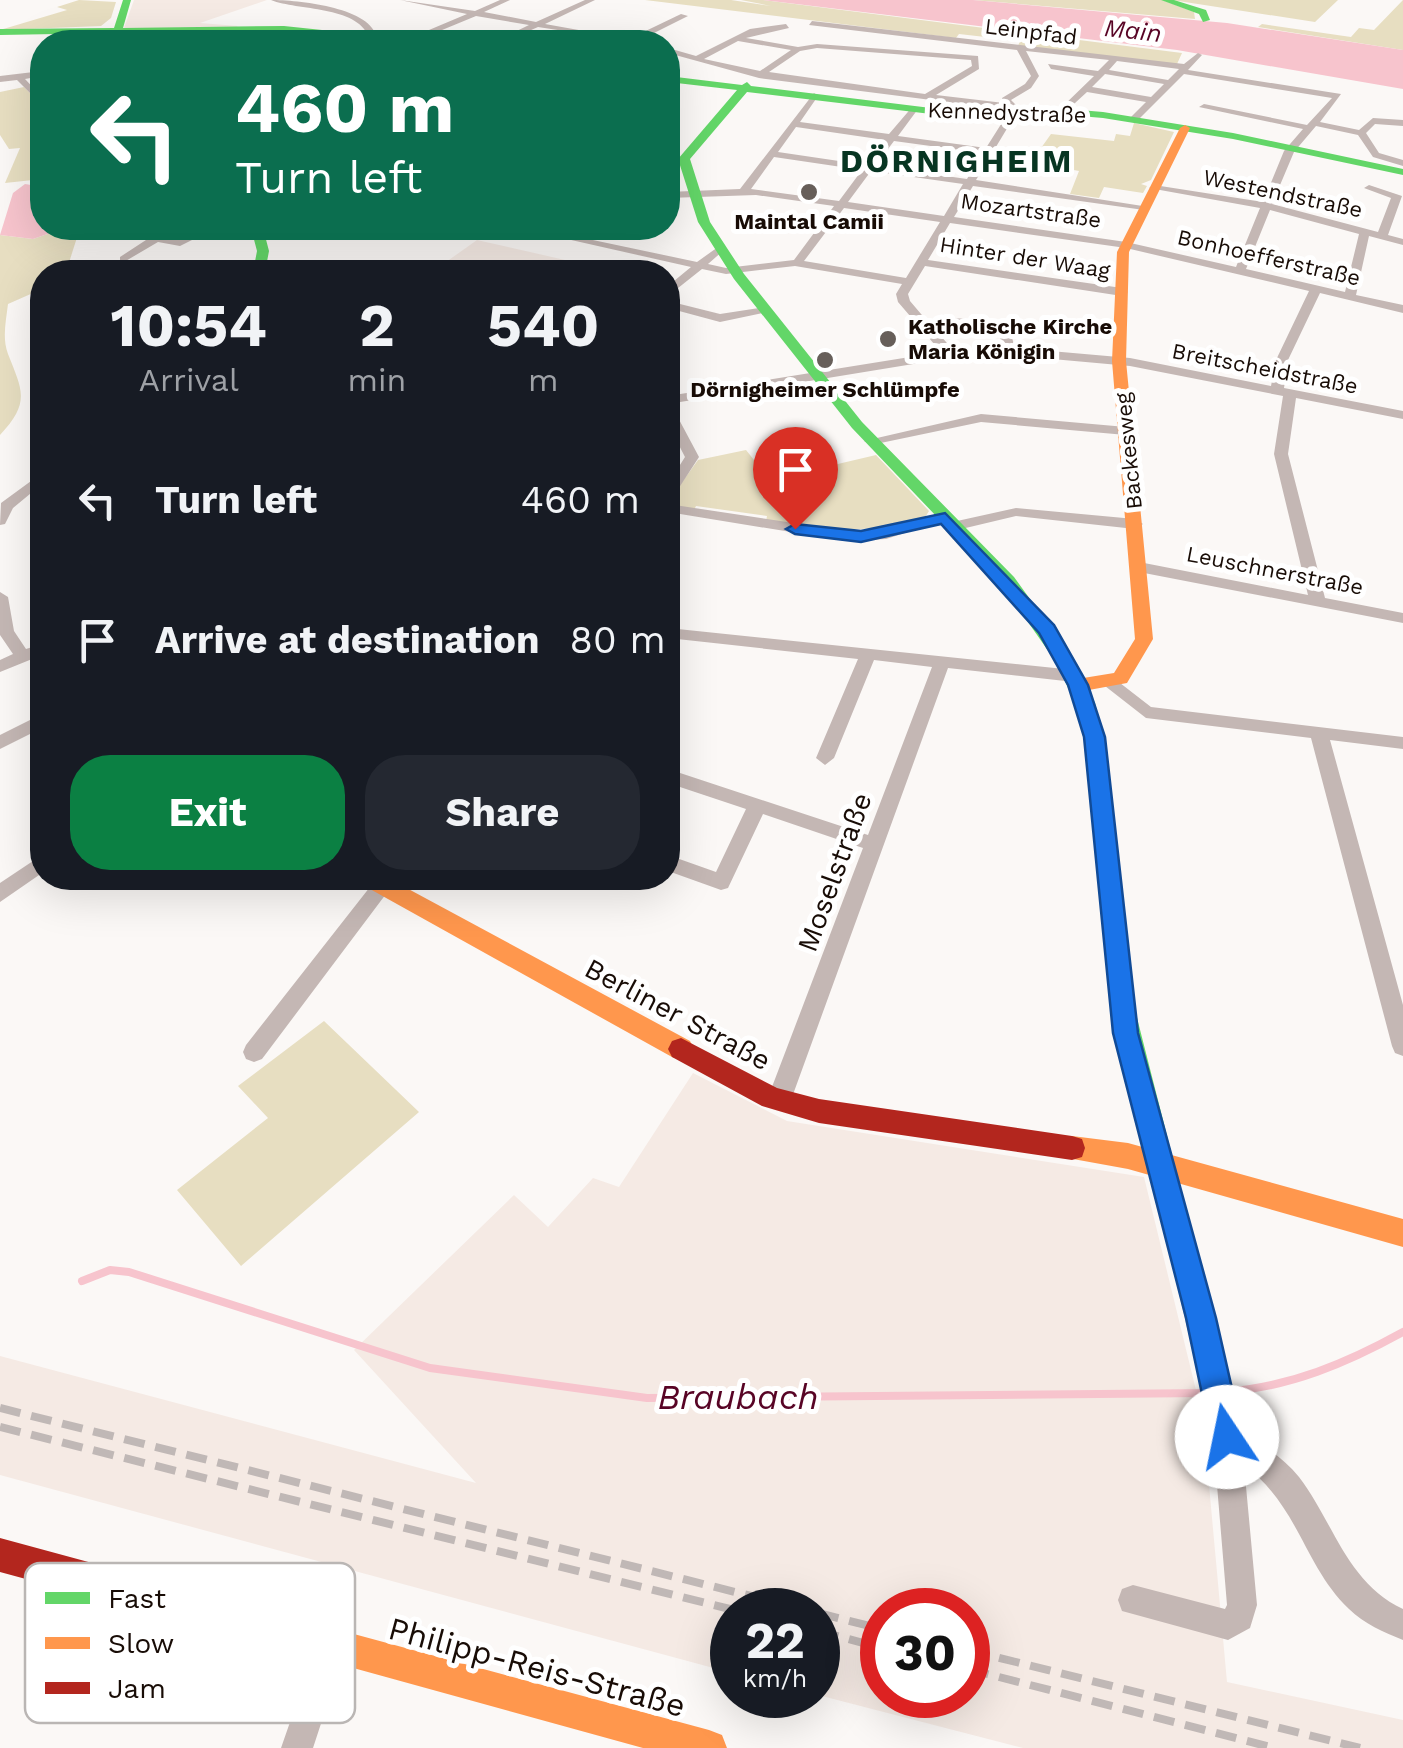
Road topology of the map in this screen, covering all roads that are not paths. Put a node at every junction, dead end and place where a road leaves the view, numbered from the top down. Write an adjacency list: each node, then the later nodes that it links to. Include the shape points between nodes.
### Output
1 (275, 0): 14 (street, via 349,14)
2 (405, 0): 6 (street)
3 (506, 0): 6 (street)
4 (592, 0): 9 (street)
5 (1165, 0): 8 (street)
6 (476, 12): 9 (street); 15 (street)
7 (684, 16): 18 (street)
8 (1206, 17)
9 (542, 24): 16 (street); 17 (street)
10 (120, 25): 12 (street); 13 (street)
11 (786, 26): 22 (street)
12 (74, 30)
13 (225, 30)
14 (371, 30)
15 (442, 30)
16 (527, 30)
17 (571, 30)
18 (655, 30)
19 (30, 31): 20 (street)
20 (0, 32)
21 (919, 35): 23 (street, Leinpfad); 24 (street, Leinpfad, via 810,25 812,42); 25 (street)
22 (736, 39): 24 (street); 28 (street)
23 (1020, 47): 29 (street, Leinpfad); 50 (street, via 1034,76 1005,100)
24 (803, 48): 25 (street); 37 (street)
25 (901, 52): 46 (street, via 972,56 976,66)
26 (680, 53): 28 (street)
27 (1198, 55): 31 (street)
28 (697, 58): 37 (street)
29 (1115, 59): 31 (street, Leinpfad); 32 (street)
30 (1051, 66): 32 (street)
31 (1185, 70): 39 (street); 49 (street, Leinpfad, via 1338,96)
32 (1101, 73): 39 (street); 41 (street)
33 (30, 75): 34 (street)
34 (18, 76): 35 (street); 40 (street)
35 (0, 79)
36 (680, 79): 37 (street, Kennedystraße)
37 (754, 79): 42 (street); 43 (street, Kennedystraße); 61 (street)
38 (892, 80): 42 (street)
39 (1171, 83): 45 (street)
40 (30, 89)
41 (1085, 89): 45 (street); 51 (street)
42 (880, 92): 46 (street)
43 (814, 96): 46 (street, Kennedystraße); 55 (street)
44 (1270, 96): 49 (street)
45 (1151, 100): 52 (street)
46 (919, 103): 50 (street, Kennedystraße); 58 (street)
47 (1261, 106): 53 (street)
48 (1204, 107): 53 (street)
49 (1328, 107): 53 (street)
50 (1015, 110): 51 (street, Kennedystraße); 60 (street)
51 (1063, 112): 52 (street, Kennedystraße)
52 (1133, 120): 56 (street, Kennedystraße)
53 (1314, 123): 57 (street); 59 (street)
54 (1403, 123): 57 (street, via 1373,121)
55 (794, 124): 58 (street); 62 (street)
56 (1186, 128): 59 (street, Kennedystraße); 72 (street, Backesweg)
57 (1361, 133): 63 (street, via 1376,155)
58 (892, 138): 60 (street); 65 (street)
59 (1292, 147): 66 (street, Kennedystraße); 75 (street)
60 (988, 151): 67 (street)
61 (680, 154)
62 (771, 154): 65 (street, Westendstraße); 69 (street)
63 (1403, 162)
64 (680, 166): 70 (street)
65 (869, 168): 67 (street, Westendstraße); 73 (street)
66 (1403, 172)
67 (969, 182): 72 (street, Westendstraße); 76 (street)
68 (1369, 188): 74 (street)
69 (744, 191): 70 (street, Mozartstraße); 73 (street, Mozartstraße)
70 (693, 194): 71 (street, Mozartstraße); 85 (street)
71 (680, 195)
72 (1149, 197): 75 (street, Westendstraße); 84 (street, Backesweg)
73 (843, 202): 76 (street, Mozartstraße); 90 (street)
74 (1399, 202): 77 (street)
75 (1268, 206): 79 (street, Westendstraße); 92 (street)
76 (948, 218): 84 (street, Mozartstraße); 89 (street)
77 (1390, 218): 78 (street); 80 (street)
78 (1403, 221)
79 (1365, 232): 80 (street, Westendstraße); 98 (street)
80 (1382, 236): 83 (street, Westendstraße)
81 (151, 240): 86 (street)
82 (579, 240): 87 (street)
83 (1403, 242)
84 (1126, 245): 92 (street, Bonhoefferstraße); 97 (street, Backesweg)
85 (718, 250): 91 (street); 93 (street)
86 (124, 259)
87 (671, 260)
88 (680, 262): 91 (street)
89 (922, 262): 95 (street); 97 (street, Hinter der Waag)
90 (797, 263): 93 (street); 95 (street)
91 (699, 266): 93 (street); 94 (street)
92 (1240, 270): 96 (street, Bonhoefferstraße)
93 (734, 272): 101 (street)
94 (680, 282)
95 (909, 282): 102 (street, via 902,299)
96 (1316, 288): 98 (street, Bonhoefferstraße); 107 (street, via 1282,360)
97 (1122, 292): 105 (street, Backesweg)
98 (1350, 296): 100 (street, Bonhoefferstraße)
99 (680, 308): 101 (street, via 720,318)
100 (1403, 310)
101 (766, 311): 106 (street)
102 (923, 325): 103 (street, via 992,326 1006,334); 104 (street)
103 (1009, 351): 104 (street, Breitscheidstraße); 105 (street, Breitscheidstraße)
104 (950, 354): 106 (street, Breitscheidstraße)
105 (1119, 361): 107 (street, Breitscheidstraße); 110 (street, Backesweg)
106 (816, 376): 108 (street, Breitscheidstraße); 112 (street)
107 (1284, 393): 109 (street, Breitscheidstraße); 121 (street, via 1281,454)
108 (680, 398)
109 (1403, 415)
110 (1126, 431): 112 (street, via 981,418); 118 (street, Backesweg)
111 (680, 434): 113 (street, via 692,457)
112 (871, 441): 117 (street)
113 (680, 476)
114 (30, 487): 116 (street, via 6,506)
115 (680, 510): 117 (street, via 846,536)
116 (0, 521)
117 (949, 522): 118 (street, via 1016,512); 129 (street, via 1047,630)
118 (1135, 524): 119 (street, Backesweg)
119 (1139, 566): 121 (street, Leuschnerstraße); 130 (street, Backesweg, via 1143,644 1129,669)
120 (0, 597): 126 (street, via 6,631)
121 (1318, 602): 122 (street, Leuschnerstraße)
122 (1403, 618)
123 (680, 634): 125 (street)
124 (30, 654): 126 (street)
125 (868, 654): 127 (street); 135 (street)
126 (23, 657): 128 (street)
127 (942, 662): 129 (street); 138 (street, Moselstraße)
128 (0, 666)
129 (1076, 680): 130 (street); 147 (street, via 1094,737 1121,1010)
130 (1111, 682): 132 (street, via 1146,712)
131 (30, 727): 133 (street)
132 (1318, 731): 134 (street); 144 (street)
133 (0, 743)
134 (1403, 743)
135 (825, 758)
136 (680, 780): 137 (street)
137 (757, 806): 138 (street); 139 (street, via 721,882)
138 (874, 844): 146 (street, Moselstraße)
139 (680, 867)
140 (30, 872): 143 (street)
141 (372, 890): 145 (street)
142 (397, 890): 146 (street, Berliner Straße)
143 (0, 894)
144 (1403, 1046)
145 (254, 1052)
146 (779, 1100): 147 (street, Berliner Straße)
147 (1160, 1163): 148 (street, Berliner Straße); 149 (street)
148 (1403, 1233)
149 (1227, 1437): 152 (street, via 1239,1617 1228,1625); 153 (street, via 1290,1488 1355,1598)
150 (0, 1555): 151 (street, Philipp-Reis-Straße)
151 (30, 1563)
152 (1133, 1600)
153 (1403, 1625)
154 (355, 1650): 157 (street, Philipp-Reis-Straße)
155 (305, 1723): 156 (street)
156 (297, 1748)
157 (710, 1748)

